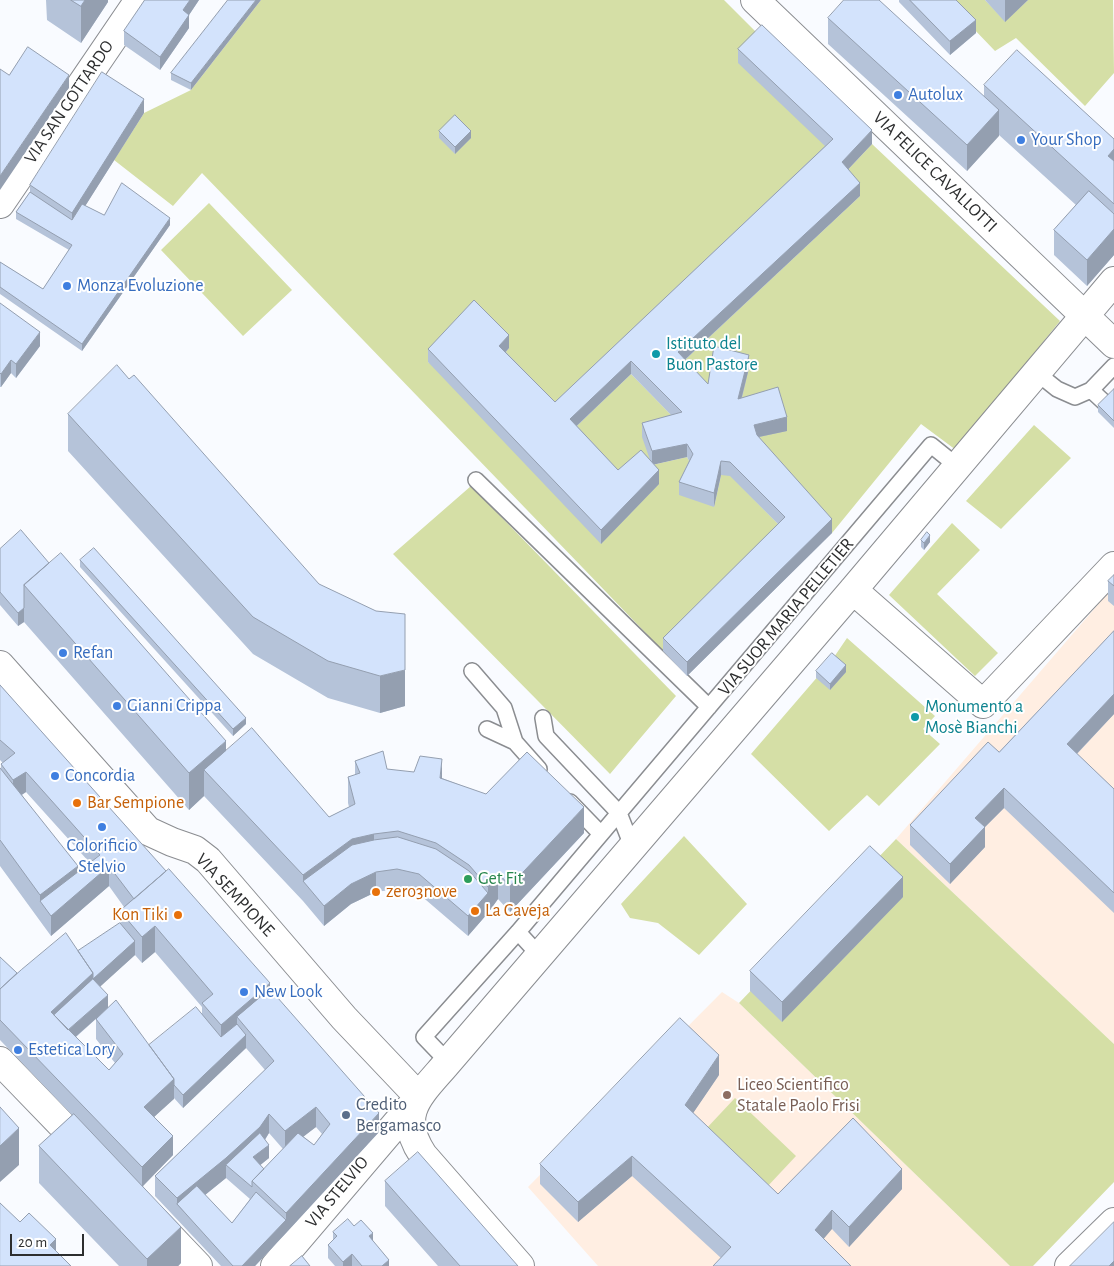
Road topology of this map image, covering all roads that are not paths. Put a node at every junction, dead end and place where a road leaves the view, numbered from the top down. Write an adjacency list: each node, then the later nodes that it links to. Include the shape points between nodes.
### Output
1 (138, 0): 3 (street, VIA SAN GOTTARDO)
2 (755, 0): 5 (street, VIA FELICE CAVALLOTTI)
3 (0, 204)
4 (1114, 281): 5 (street, VIA SUOR MARIA PELLETIER)
5 (1084, 316): 6 (street, VIA FELICE CAVALLOTTI); 8 (street, VIA SUOR MARIA PELLETIER)
6 (1114, 344)
7 (1114, 366): 9 (lane)
8 (1036, 373): 9 (lane, via 1057,389 1075,397); 11 (street, VIA SUOR MARIA PELLETIER)
9 (1091, 390): 10 (lane)
10 (1106, 404)
11 (957, 466): 14 (street, VIA SUOR MARIA PELLETIER); 17 (lane, VIA SUOR MARIA PELLETIER, via 931,446)
12 (476, 480): 17 (lane)
13 (1114, 566): 14 (street, via 983,704)
14 (853, 590): 25 (street, VIA SUOR MARIA PELLETIER)
15 (0, 665): 30 (street, VIA SEMPIONE, via 148,831 195,850 208,860 344,1018)
16 (472, 671): 20 (lane, via 504,708)
17 (709, 707): 23 (lane, VIA SUOR MARIA PELLETIER)
18 (543, 718): 23 (lane, via 546,736)
19 (487, 729): 20 (lane)
20 (515, 742): 21 (lane)
21 (548, 777)
22 (561, 791): 24 (lane)
23 (619, 813): 24 (lane, VIA SUOR MARIA PELLETIER); 25 (lane)
24 (600, 833): 26 (lane, VIA SUOR MARIA PELLETIER)
25 (632, 846): 27 (street, VIA SUOR MARIA PELLETIER)
26 (518, 932): 27 (lane); 29 (lane, VIA SUOR MARIA PELLETIER, via 424,1037)
27 (539, 955): 29 (street, VIA SUOR MARIA PELLETIER)
28 (0, 1061): 31 (street)
29 (448, 1062): 30 (street, VIA SUOR MARIA PELLETIER)
30 (419, 1097): 35 (street, VIA STELVIO); 36 (street, VIA SUOR MARIA PELLETIER, via 413,1106 410,1127 422,1155)
31 (102, 1167)
32 (137, 1202): 34 (street)
33 (1114, 1222): 37 (street)
34 (198, 1266)
35 (275, 1266)
36 (520, 1266)
37 (1069, 1266)

